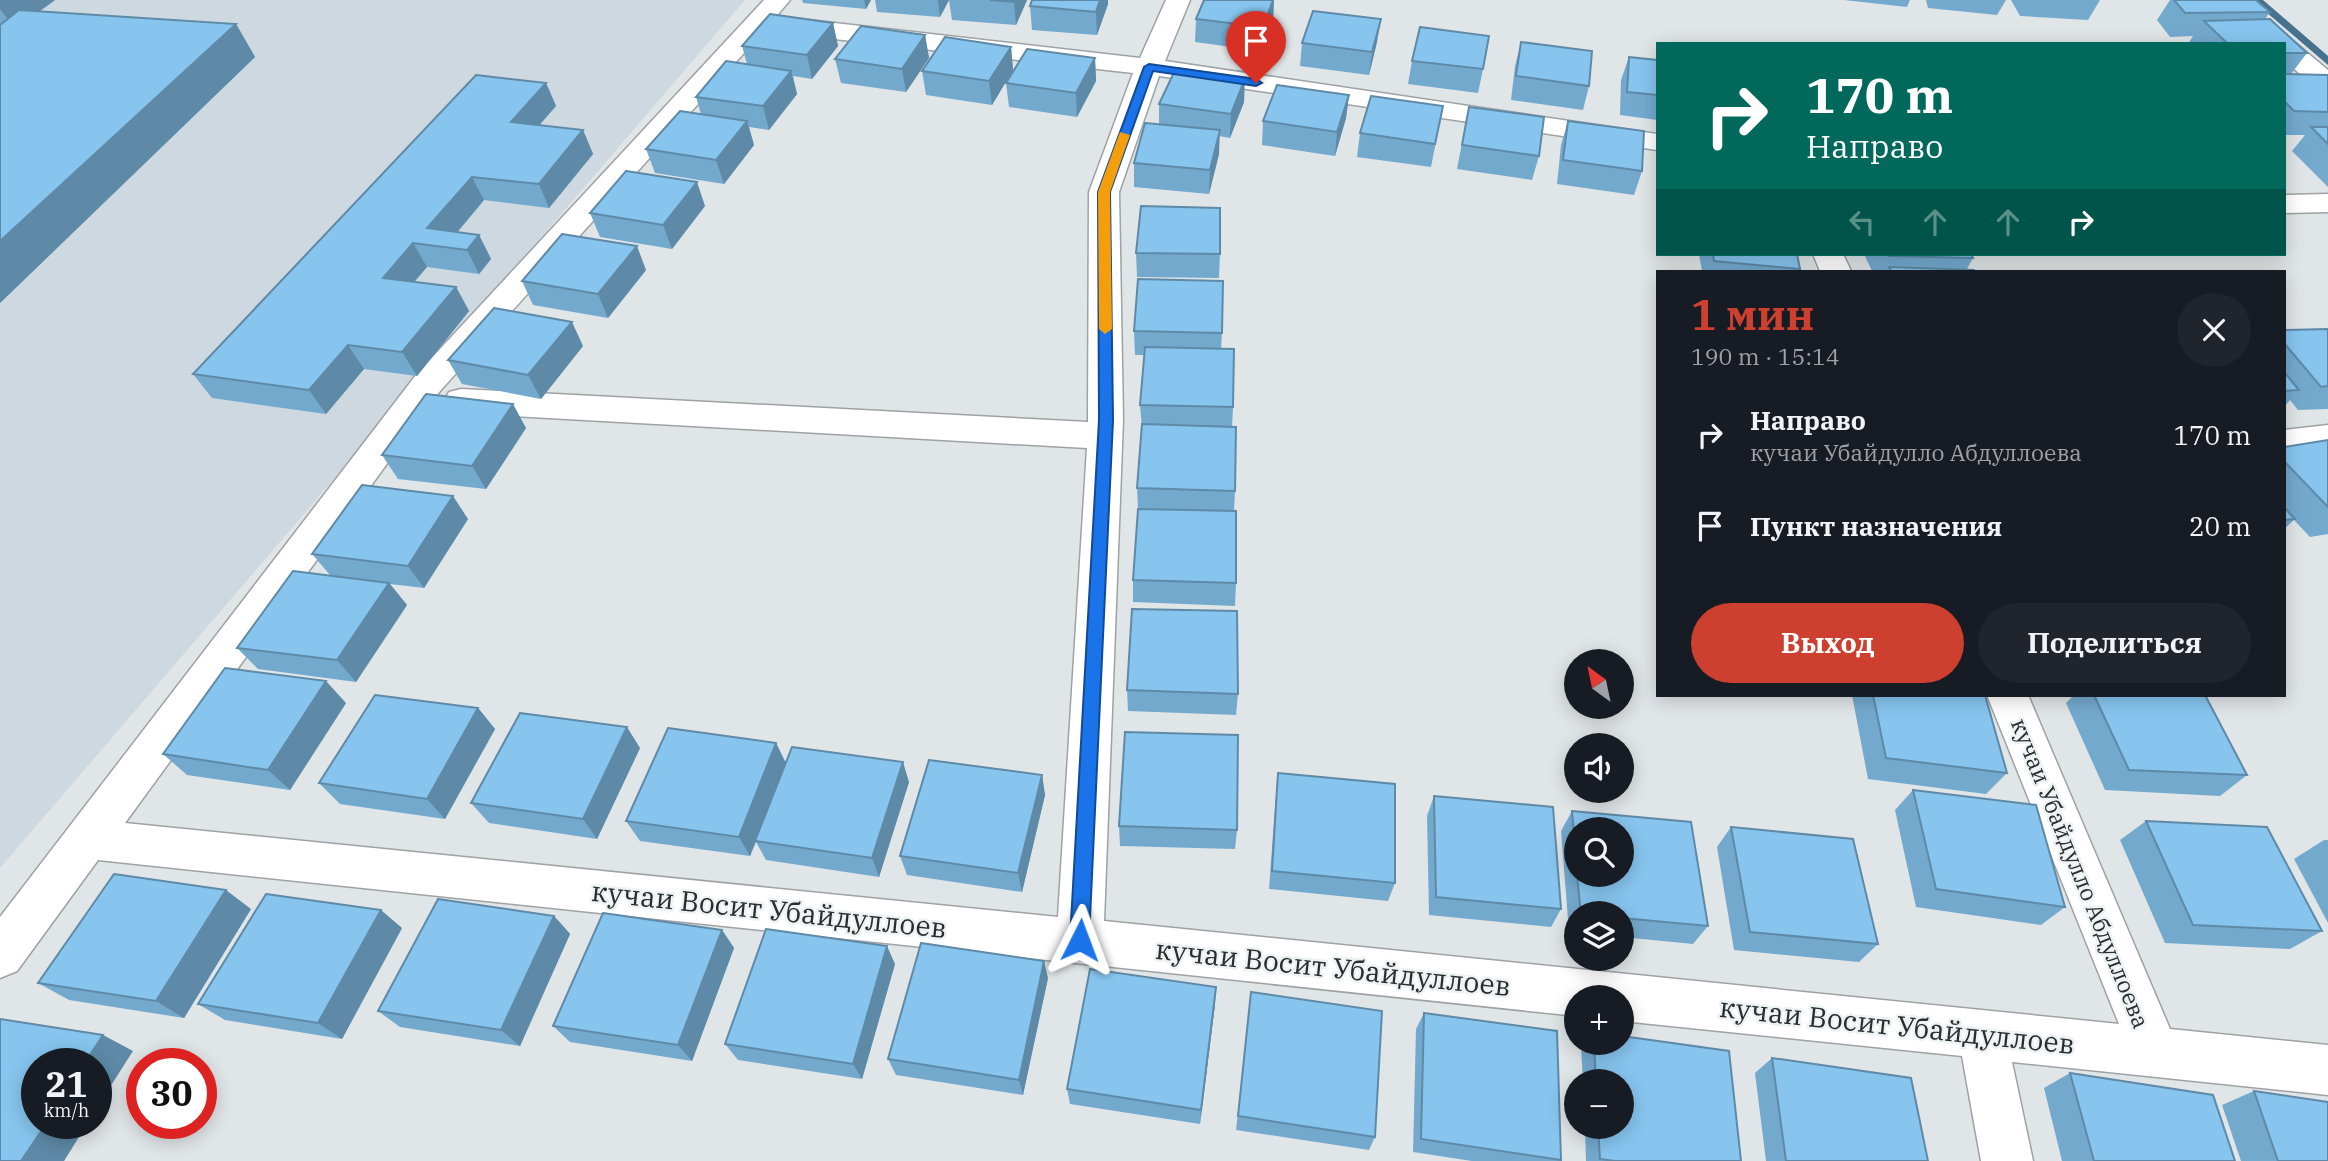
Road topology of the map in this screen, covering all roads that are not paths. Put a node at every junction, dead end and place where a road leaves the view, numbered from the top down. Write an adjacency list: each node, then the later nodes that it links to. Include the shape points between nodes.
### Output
1 (1178, 0): 4 (street)
2 (770, 9): 4 (street); 9 (street)
3 (2286, 49): 5 (street)
4 (1149, 67): 6 (street); 10 (street, via 1104,192)
5 (2328, 84)
6 (1656, 142)
7 (2328, 203): 8 (street)
8 (2286, 204)
9 (417, 399): 10 (street); 14 (street)
10 (1105, 436): 15 (street)
11 (2328, 438): 12 (street)
12 (2286, 443)
13 (2009, 697): 18 (street, кучаи Убайдулло Абдуллоева)
14 (87, 839): 15 (street, кучаи Восит Убайдуллоев); 16 (street)
15 (1080, 940): 17 (street, кучаи Восит Убайдуллоев)
16 (0, 955)
17 (1982, 1034): 18 (street, кучаи Восит Убайдуллоев); 20 (street)
18 (2155, 1052): 19 (street, кучаи Восит Убайдуллоев)
19 (2328, 1070)
20 (2007, 1161)

